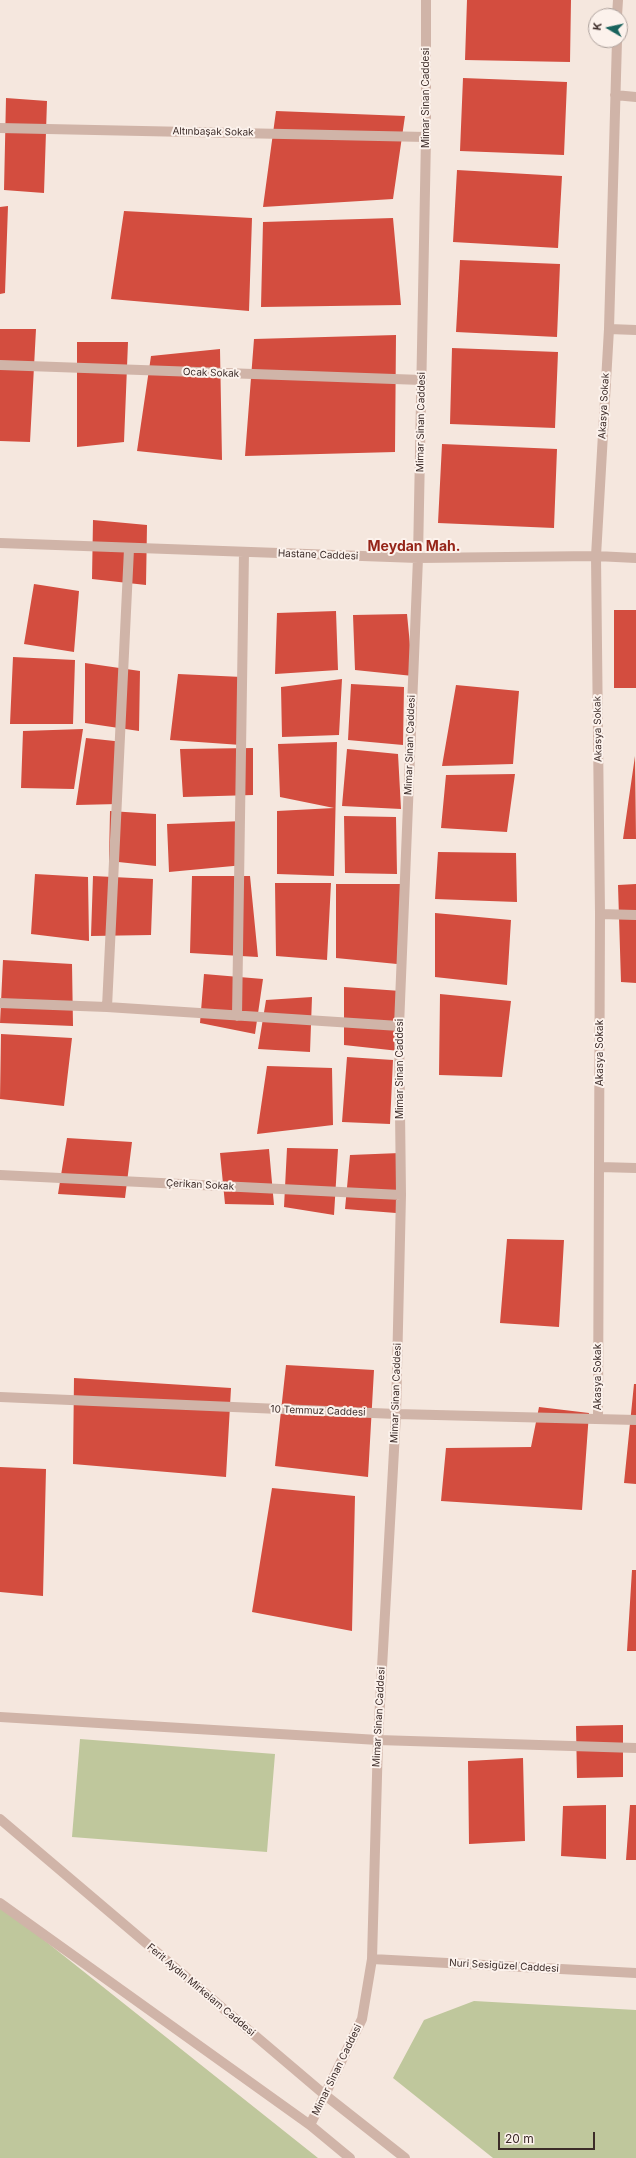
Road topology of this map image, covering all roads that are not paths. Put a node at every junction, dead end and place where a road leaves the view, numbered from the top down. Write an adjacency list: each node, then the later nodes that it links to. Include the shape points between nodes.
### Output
1 (426, 0): 6 (street, Mimar Sinan Caddesi)
2 (617, 48): 3 (street, Akasya Sokak)
3 (615, 95): 4 (street); 7 (street, Akasya Sokak)
4 (636, 97)
5 (0, 128): 6 (street, Altınbaşak Sokak)
6 (426, 136): 10 (street, Mimar Sinan Caddesi)
7 (609, 329): 8 (street); 14 (street, Akasya Sokak)
8 (636, 330)
9 (0, 365): 10 (street, Ocak Sokak)
10 (422, 380): 15 (street, Mimar Sinan Caddesi)
11 (0, 543): 12 (street, Hastane Caddesi)
12 (129, 549): 13 (street, Hastane Caddesi); 20 (street)
13 (244, 552): 15 (street, Hastane Caddesi); 21 (street)
14 (596, 556): 15 (street, Hastane Caddesi); 16 (street, Hastane Caddesi); 17 (street, Akasya Sokak)
15 (418, 558): 22 (street, Mimar Sinan Caddesi)
16 (636, 558)
17 (600, 914): 18 (street); 23 (street, Akasya Sokak)
18 (636, 915)
19 (0, 1003): 20 (street)
20 (107, 1007): 21 (street)
21 (238, 1016): 22 (street)
22 (399, 1026): 26 (street, Mimar Sinan Caddesi)
23 (600, 1167): 24 (street); 29 (street, Akasya Sokak)
24 (636, 1168)
25 (0, 1175): 26 (street, Çerikan Sokak)
26 (401, 1195): 28 (street, Mimar Sinan Caddesi)
27 (0, 1397): 28 (street, 10 Temmuz Caddesi)
28 (396, 1414): 29 (street, 10 Temmuz Caddesi); 32 (street, Mimar Sinan Caddesi)
29 (598, 1419): 30 (street, 10 Temmuz Caddesi)
30 (636, 1420)
31 (0, 1717): 32 (street)
32 (378, 1740): 33 (street); 36 (street, Mimar Sinan Caddesi)
33 (636, 1748)
34 (0, 1820): 38 (street, Ferit Aydın Mirkelam Caddesi)
35 (0, 1903): 39 (street)
36 (372, 1959): 37 (street, Nuri Sesigüzel Caddesi); 38 (street, Mimar Sinan Caddesi, via 362,2019)
37 (636, 1973)
38 (325, 2095): 39 (street, Mimar Sinan Caddesi); 41 (street, Ferit Aydın Mirkelam Caddesi)
39 (310, 2125): 40 (street)
40 (350, 2158)
41 (405, 2158)

